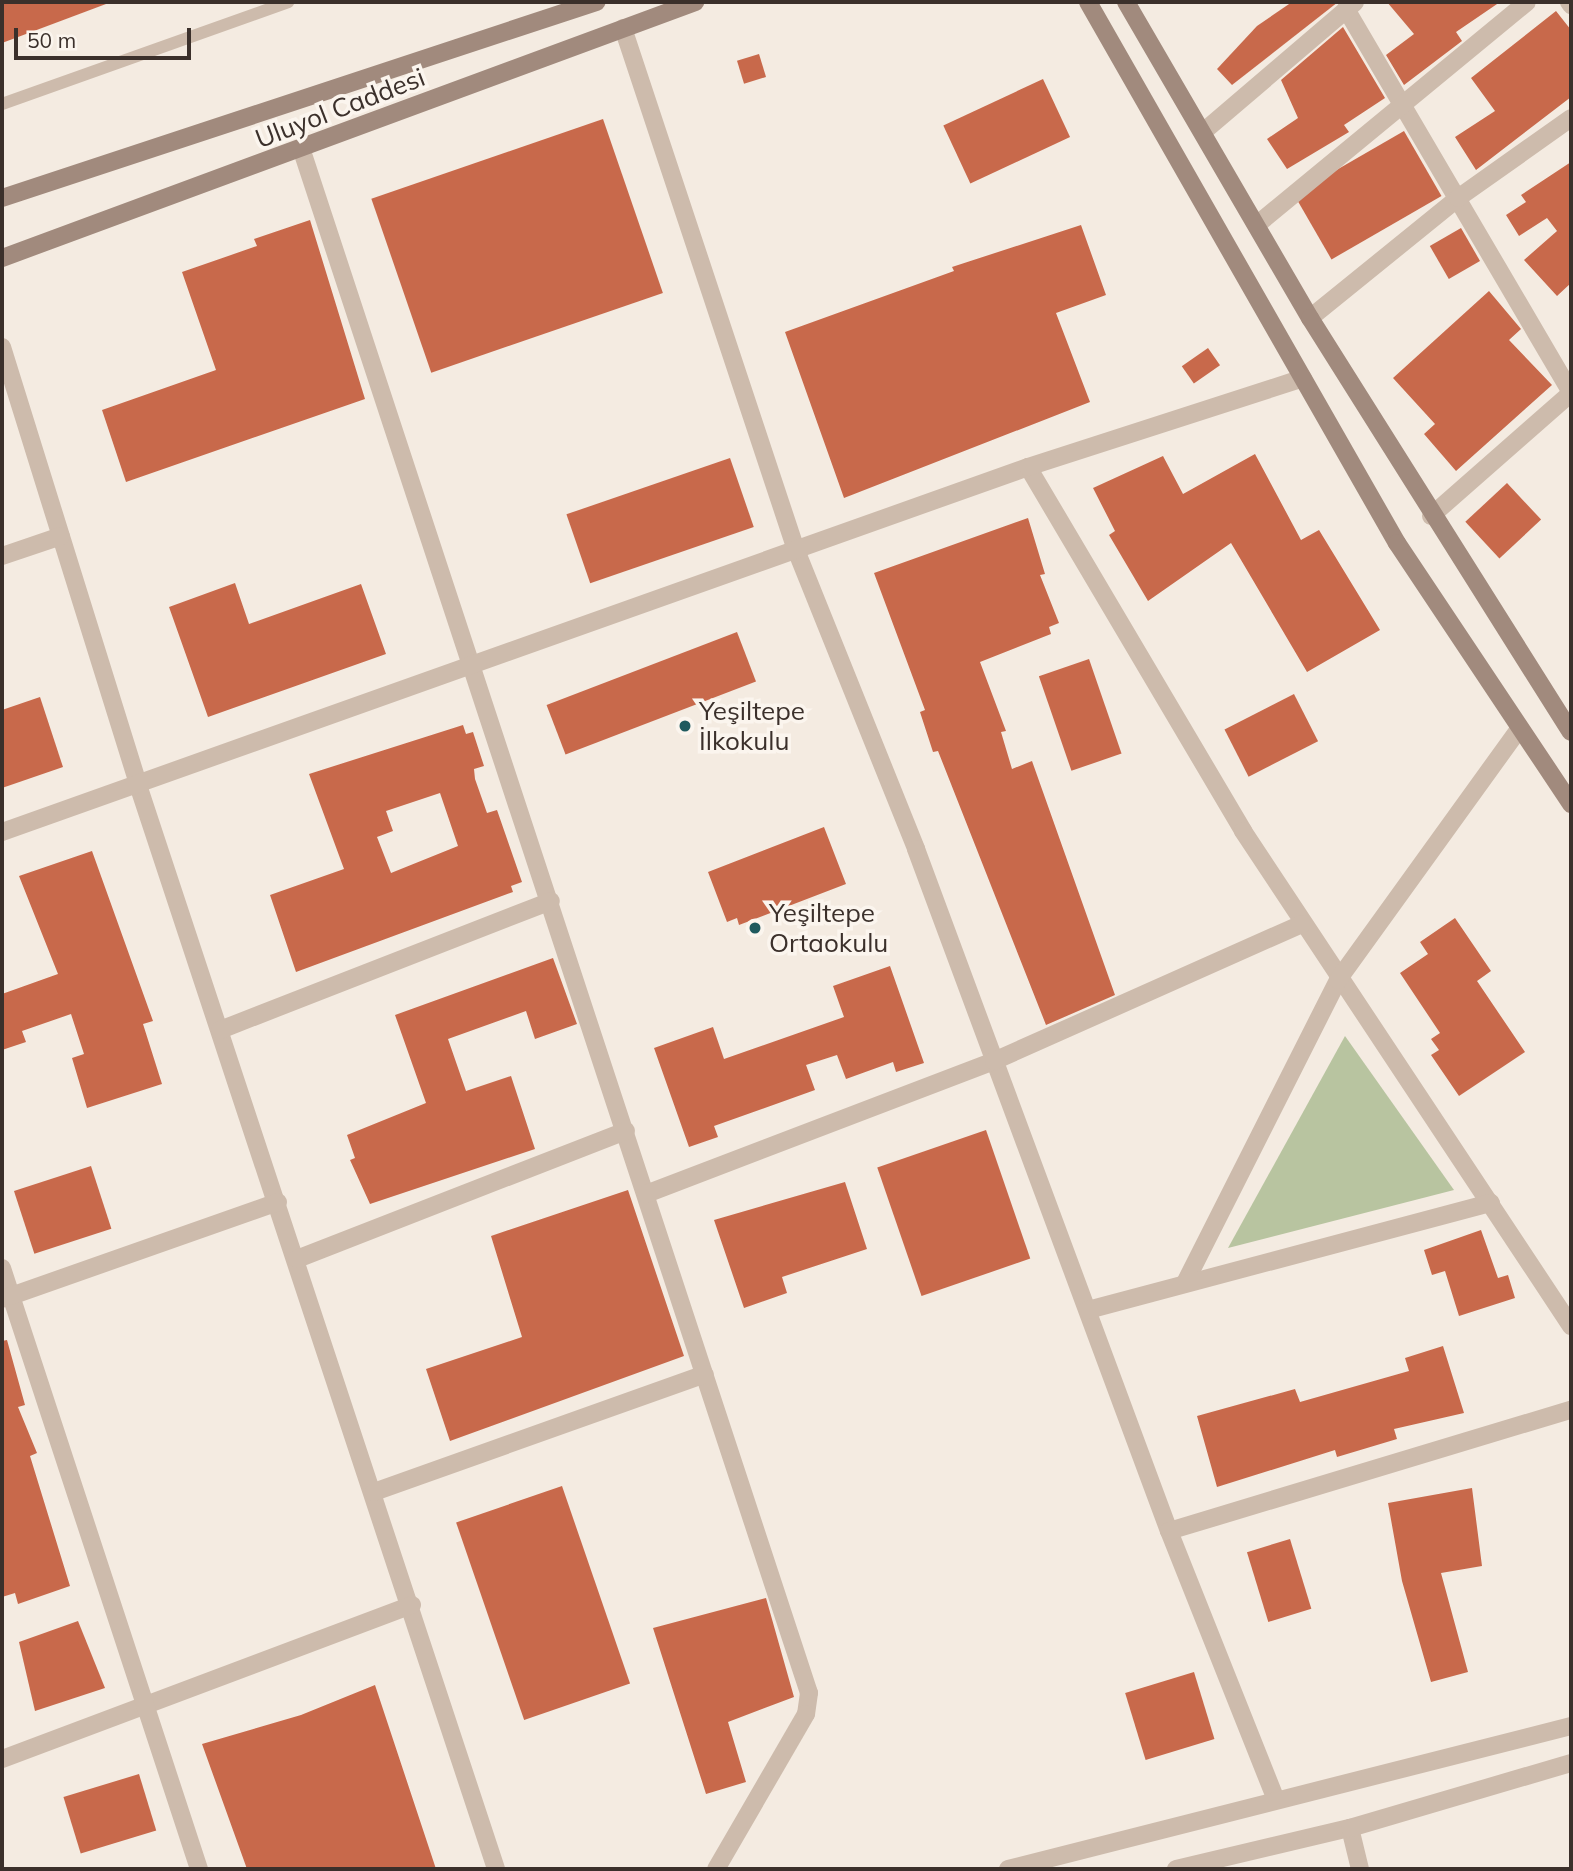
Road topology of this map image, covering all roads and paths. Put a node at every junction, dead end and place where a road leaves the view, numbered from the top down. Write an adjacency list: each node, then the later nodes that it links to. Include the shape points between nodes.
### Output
1 (288, 2): 10 (lane)
2 (596, 2): 14 (main road, Uluyol Caddesi)
3 (695, 2): 8 (main road, Uluyol Caddesi)
4 (1088, 2): 20 (main road)
5 (1126, 2): 12 (main road)
6 (1527, 2): 9 (street)
7 (1351, 5): 9 (street); 12 (street)
8 (622, 28): 13 (main road, Uluyol Caddesi); 25 (street)
9 (1402, 102): 15 (street); 16 (street)
10 (2, 104)
11 (1571, 118): 15 (street)
12 (1203, 132): 16 (main road)
13 (302, 151): 17 (main road, Uluyol Caddesi); 27 (street)
14 (2, 198)
15 (1458, 198): 18 (street); 21 (street)
16 (1259, 223): 18 (main road)
17 (2, 258)
18 (1310, 318): 23 (main road)
19 (2, 347): 24 (street)
20 (1303, 378): 22 (street); 28 (main road, via 1397,543)
21 (1571, 393): 23 (street)
22 (1028, 467): 25 (street); 34 (street)
23 (1431, 516): 29 (main road)
24 (61, 536): 26 (street); 30 (street)
25 (796, 550): 27 (street); 37 (street)
26 (2, 556)
27 (472, 666): 30 (street); 33 (street)
28 (1518, 730): 31 (main road); 35 (street)
29 (1571, 732)
30 (139, 788): 32 (street); 36 (street)
31 (1571, 804)
32 (2, 832)
33 (551, 901): 36 (street); 38 (street)
34 (1302, 924): 35 (street); 37 (street)
35 (1338, 980): 41 (street); 44 (street)
36 (220, 1030): 40 (street)
37 (995, 1061): 39 (street); 46 (street)
38 (626, 1131): 39 (street); 42 (street)
39 (646, 1194): 48 (street)
40 (278, 1202): 42 (street); 45 (street)
41 (1491, 1203): 44 (street); 47 (street)
42 (297, 1259): 50 (street)
43 (2, 1268): 45 (street)
44 (1186, 1281): 46 (street)
45 (6, 1298): 53 (street)
46 (1088, 1310): 51 (street)
47 (1571, 1326)
48 (705, 1374): 50 (street); 61 (street, via 809,1693 806,1714)
49 (1571, 1410): 51 (street)
50 (374, 1492): 52 (street)
51 (1169, 1531): 57 (street)
52 (412, 1605): 53 (street); 60 (street)
53 (145, 1704): 55 (street); 59 (street)
54 (1571, 1726): 57 (street)
55 (2, 1759)
56 (1571, 1763): 58 (street)
57 (1276, 1800): 62 (street)
58 (1350, 1828): 63 (street); 64 (street)
59 (199, 1869)
60 (496, 1869)
61 (716, 1869)
62 (1008, 1869)
63 (1176, 1869)
64 (1360, 1869)

